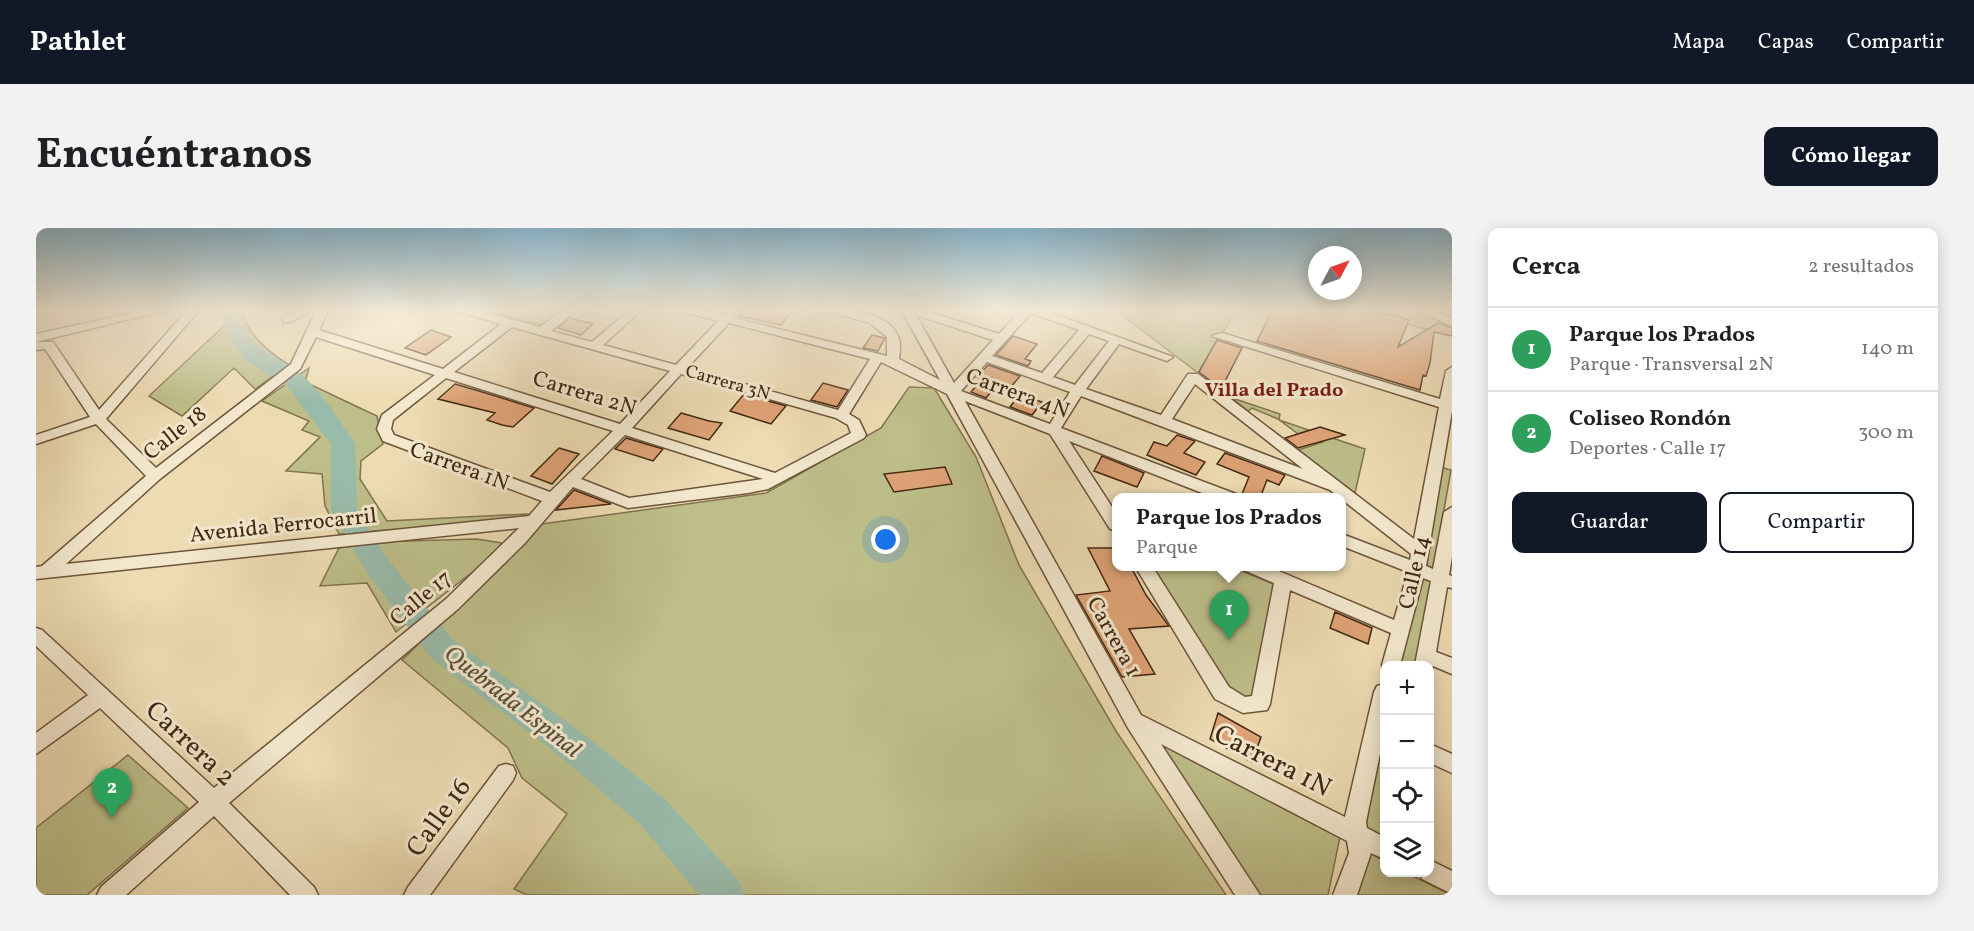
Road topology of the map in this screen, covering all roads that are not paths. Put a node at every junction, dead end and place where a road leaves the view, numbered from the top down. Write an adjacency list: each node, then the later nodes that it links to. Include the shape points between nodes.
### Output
1 (167, 340): 29 (street)
2 (309, 340): 35 (street, Calle 18, via 296,366)
3 (339, 340): 24 (street, Carrera 2N)
4 (489, 340): 24 (street)
5 (573, 340): 17 (street, Carrera 3N)
6 (602, 340): 17 (street)
7 (707, 340): 22 (street, Calle 17)
8 (818, 340): 20 (street, Carrera 4N)
9 (893, 340): 21 (street)
10 (925, 340): 27 (street, Carrera 1)
11 (1001, 340): 18 (street)
12 (1077, 340): 25 (street)
13 (1116, 340): 26 (street)
14 (1120, 340): 19 (street)
15 (1232, 340): 28 (street)
16 (39, 342): 29 (street, via 49,345)
17 (595, 346): 22 (street, Carrera 3N)
18 (984, 357): 25 (street); 27 (street)
19 (1167, 357)
20 (877, 358): 21 (street, Carrera 4N); 30 (street)
21 (893, 361): 27 (street, Carrera 4N)
22 (680, 369): 30 (street, Carrera 3N); 32 (street, Calle 17)
23 (1452, 371): 28 (street, Calle 14)
24 (446, 373): 32 (street, Carrera 2N); 42 (street, Carrera 1N, via 387,418 384,429 388,438)
25 (1044, 379): 26 (street)
26 (1078, 390): 31 (street); 33 (street)
27 (953, 392): 33 (street, Carrera 4N); 62 (street, Carrera 1)
28 (1449, 406): 47 (street, Calle 14)
29 (98, 419): 34 (street); 35 (street)
30 (848, 419): 36 (street, via 859,430 856,438)
31 (1164, 421): 38 (street); 38 (street, via 1193,377)
32 (623, 429): 36 (street, Carrera 2N); 37 (street, Calle 17)
33 (1054, 429): 39 (street, Carrera 4N); 43 (street)
34 (36, 440)
35 (155, 476): 51 (street, Calle 18)
36 (773, 477): 37 (street, via 763,485 628,503)
37 (571, 480): 42 (street, Calle 17)
38 (1333, 486): 40 (street)
39 (1218, 493)
40 (1342, 493)
41 (1346, 496): 47 (street)
42 (552, 499): 45 (street, Calle 17)
43 (1112, 509)
44 (1452, 514): 53 (street, Calle 14)
45 (535, 521): 51 (street, Avenida Ferrocarril); 67 (street, Calle 17, via 452,604)
46 (1346, 542): 48 (street)
47 (1420, 552): 48 (street, Calle 14)
48 (1417, 569): 53 (street); 54 (street, Calle 14)
49 (1146, 571): 52 (street, via 1222,693 1243,705 1260,704)
50 (1260, 571): 52 (street)
51 (39, 575)
52 (1283, 580): 54 (street)
53 (1447, 581): 57 (street, Calle 14)
54 (1399, 629): 56 (street, Calle 14)
55 (36, 635): 60 (street, Carrera 2)
56 (1392, 661)
57 (1425, 661)
58 (1434, 663): 59 (street)
59 (1452, 666)
60 (100, 697): 63 (street); 67 (street, Carrera 2)
61 (1382, 715): 68 (street)
62 (1135, 722): 68 (street, Carrera 1N); 74 (street, Carrera 1)
63 (36, 745)
64 (1434, 755): 65 (street)
65 (1452, 764)
66 (506, 773): 73 (street, Calle 16)
67 (214, 802): 71 (street, Calle 17); 72 (street, Carrera 2)
68 (1373, 844): 75 (street)
69 (1434, 873): 70 (street)
70 (1452, 883)
71 (109, 895)
72 (306, 895)
73 (416, 895)
74 (1248, 895)
75 (1345, 895)

